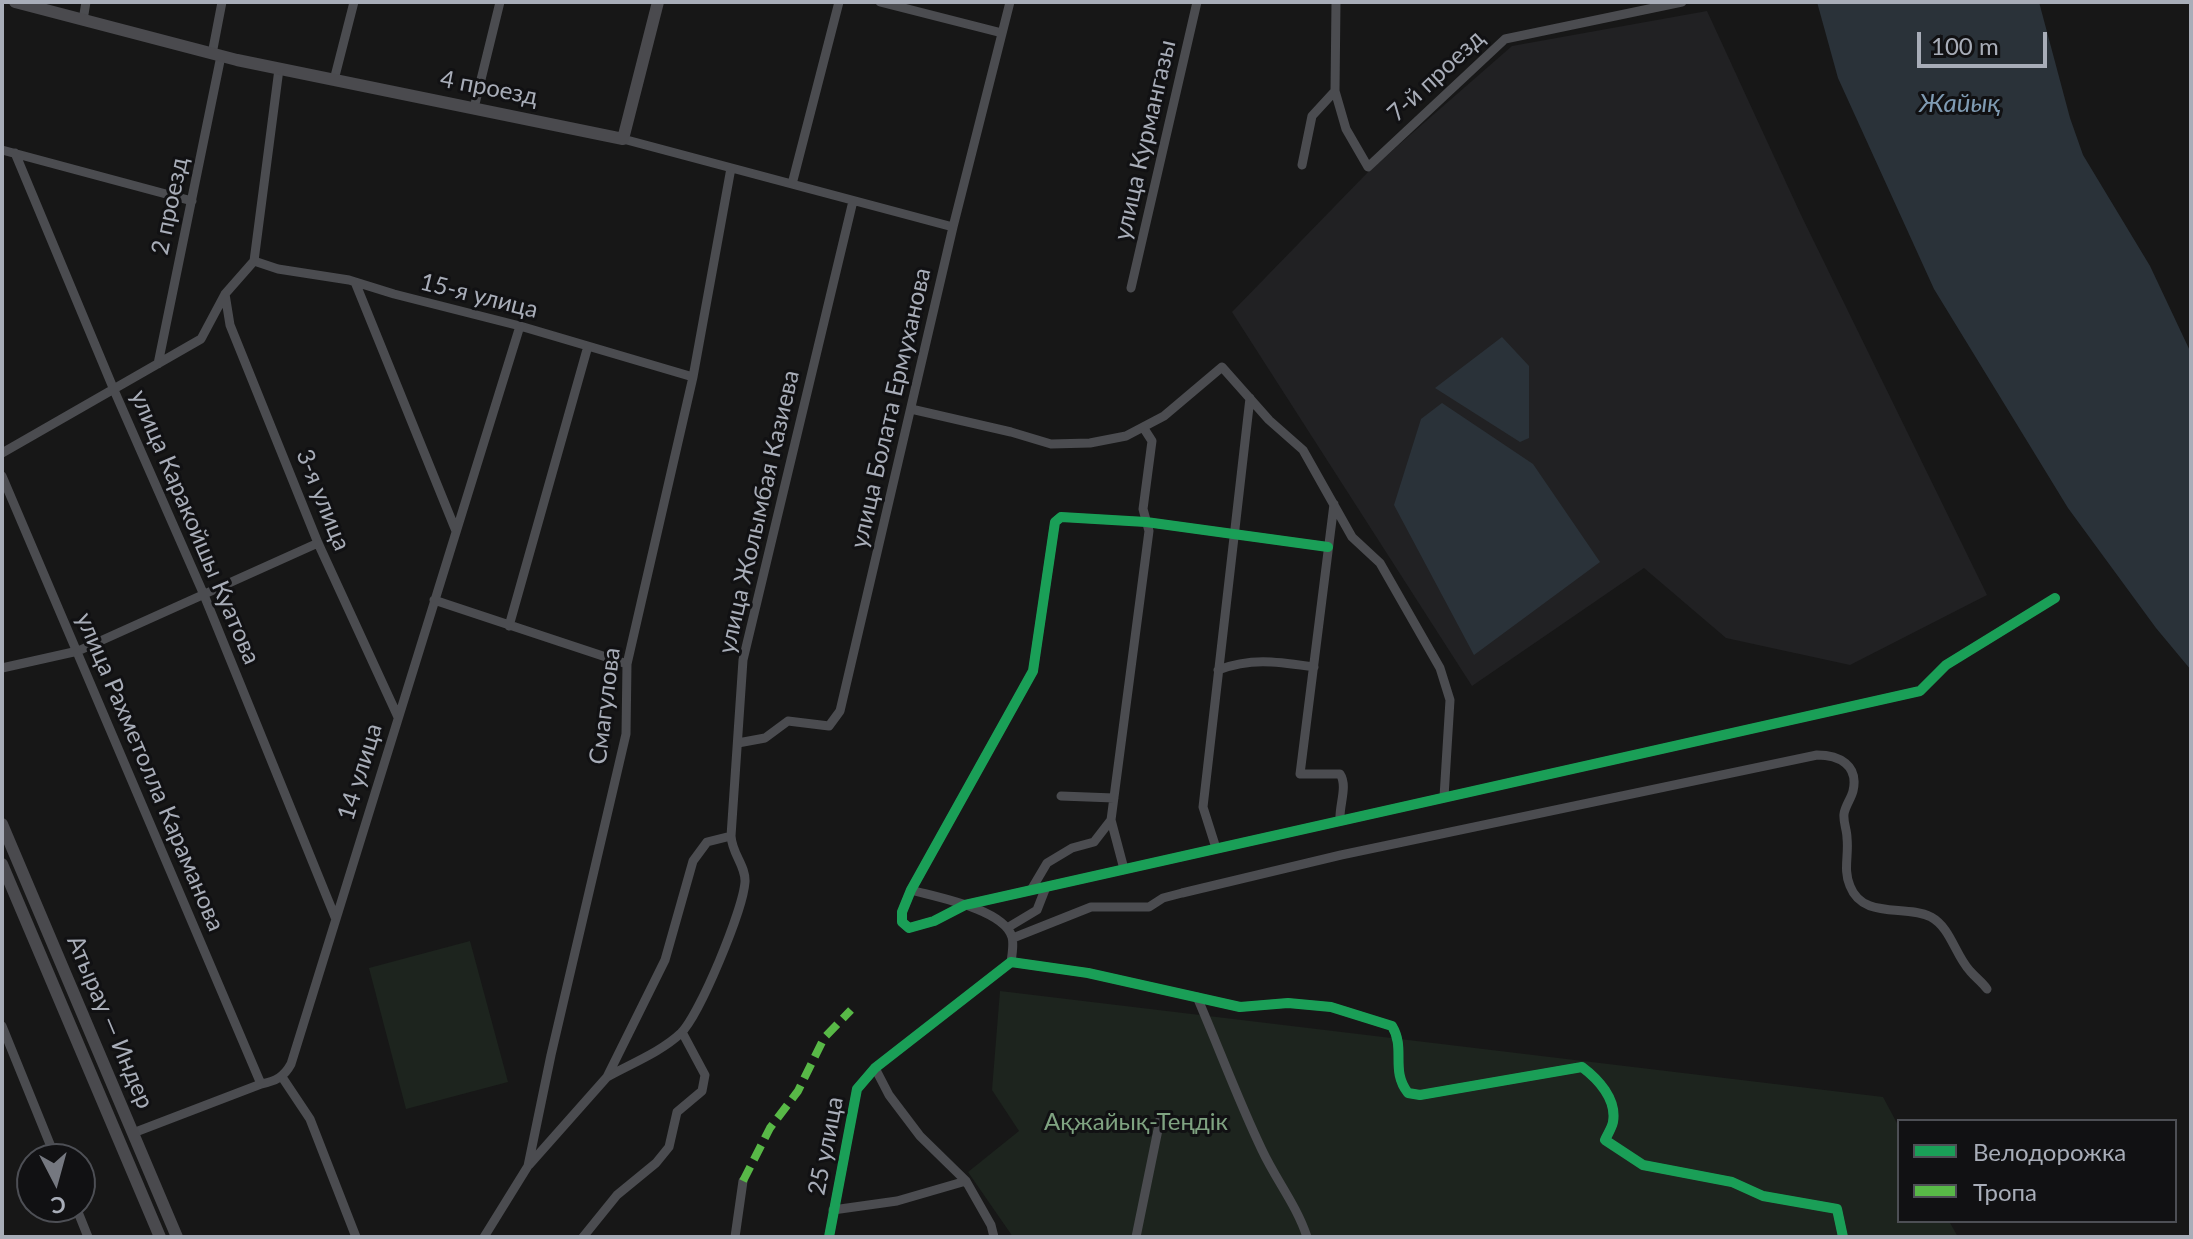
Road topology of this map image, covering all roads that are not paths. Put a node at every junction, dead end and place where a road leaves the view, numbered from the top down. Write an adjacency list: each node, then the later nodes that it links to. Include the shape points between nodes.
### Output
1 (15, 2): 13 (main road, 4 проезд)
2 (86, 2): 13 (street)
3 (222, 2): 15 (street, 2 проезд)
4 (354, 2): 17 (street)
5 (500, 2): 19 (street)
6 (658, 2): 20 (main road)
7 (839, 2): 25 (street)
8 (880, 2): 14 (street)
9 (1010, 2): 14 (street, улица Болата Ермуханова)
10 (1197, 2): 31 (street, улица Курмангазы)
11 (1336, 2): 18 (street)
12 (1682, 2): 18 (street, 7-й проезд, via 1505,39 1368,167 1346,129)
13 (83, 20): 15 (main road, 4 проезд)
14 (1002, 33): 28 (street, улица Болата Ермуханова)
15 (217, 55): 16 (main road, 4 проезд); 26 (street, 2 проезд)
16 (279, 69): 17 (main road, 4 проезд); 29 (street)
17 (334, 80): 19 (main road, 4 проезд)
18 (1335, 91): 23 (street, via 1312,116)
19 (474, 108): 20 (main road, 4 проезд)
20 (623, 139): 24 (street, 4 проезд)
21 (2, 150): 22 (street)
22 (15, 153): 26 (street); 37 (street, улица Каракойшы Куатова)
23 (1302, 165)
24 (731, 168): 25 (street, 4 проезд); 36 (street, Смагулова)
25 (792, 184): 27 (street, 4 проезд)
26 (192, 201): 35 (street, 2 проезд)
27 (853, 201): 28 (street, 4 проезд); 59 (street, улица Жолымбая Казиева, via 743,660)
28 (953, 227): 39 (street, улица Болата Ермуханова)
29 (254, 261): 30 (street, 15-я улица); 32 (street)
30 (355, 282): 33 (street, 15-я улица); 45 (street)
31 (1131, 288)
32 (225, 294): 35 (street, via 201,339); 47 (street, 3-я улица, via 230,325)
33 (520, 326): 34 (street, 15-я улица); 45 (street, 14 улица)
34 (588, 346): 36 (street, 15-я улица); 52 (street)
35 (158, 364): 37 (street)
36 (693, 377): 54 (street, Смагулова)
37 (114, 390): 41 (street); 49 (street, улица Каракойшы Куатова)
38 (1250, 398): 40 (street, via 1222,367); 43 (street, via 1303,450); 46 (street)
39 (911, 409): 40 (street, via 1051,444 1090,443); 59 (street, улица Болата Ермуханова, via 840,711 829,726 788,721 765,738)
40 (1143, 427): 44 (street, via 1152,441)
41 (2, 453)
42 (2, 476): 53 (street, улица Рахметолла Караманова)
43 (1334, 504): 48 (street); 61 (street, via 1352,537 1380,563 1440,668 1450,700)
44 (1146, 522): 46 (street); 62 (street, via 1149,531); 71 (street, via 1070,516 1055,522 1033,671)
45 (456, 531): 51 (street, 14 улица)
46 (1234, 534): 48 (street); 57 (street)
47 (318, 543): 49 (street); 58 (street, 3-я улица)
48 (1328, 547): 55 (street)
49 (204, 595): 53 (street); 74 (street, улица Каракойшы Куатова)
50 (2055, 598): 61 (street, via 1946,665 1920,691)
51 (434, 600): 52 (street); 58 (street, 14 улица)
52 (509, 626): 54 (street)
53 (78, 651): 56 (street); 85 (street, улица Рахметолла Караманова)
54 (627, 664): 89 (street, Смагулова, via 626,734)
55 (1314, 667): 57 (street, via 1241,661); 64 (street, via 1300,774 1340,774)
56 (2, 668)
57 (1218, 670): 67 (street, via 1203,807)
58 (398, 717): 74 (street, 14 улица)
59 (738, 743): 66 (street, улица Жолымбая Казиева)
60 (1061, 796): 62 (street)
61 (1444, 797): 64 (street)
62 (1114, 798): 63 (street)
63 (1111, 820): 69 (street); 72 (street, via 1094,842 1047,863)
64 (1340, 820): 67 (street)
65 (2, 824): 87 (main road, Атырау — Индер)
66 (731, 836): 81 (street, улица Жолымбая Казиева, via 745,884 722,954); 84 (street, улица Жолымбая Казиева, via 707,842 693,861 665,960)
67 (1216, 848): 69 (street)
68 (2, 864): 93 (main road, Атырау — Индер)
69 (1124, 869): 70 (street)
70 (1046, 887): 72 (street); 75 (street, via 1037,910)
71 (911, 890): 73 (street); 73 (street, via 902,912 902,922 909,928)
72 (1031, 890): 73 (street)
73 (965, 905): 75 (street)
74 (335, 918): 83 (street, 14 улица, via 291,1064)
75 (1007, 928): 76 (street)
76 (1013, 938): 77 (street); 78 (street, via 1091,907 1149,907 1163,898 1341,855 1834,755 1853,775 1854,788 1844,811 1845,869 1858,900 1934,918)
77 (1011, 962): 79 (street); 82 (street)
78 (1987, 989)
79 (1197, 997): 102 (street, via 1250,1124); 103 (street, via 1240,1007 1331,1007 1392,1026 1398,1035 1400,1082 1408,1093 1582,1067 1600,1081 1610,1100 1613,1121 1605,1140 1617,1149 1643,1165 1837,1209)
80 (2, 1026): 88 (street)
81 (682, 1032): 84 (street, улица Жолымбая Казиева); 97 (street, via 705,1075 702,1091 677,1112 669,1147 656,1163 617,1195)
82 (875, 1068): 91 (street, via 920,1136); 92 (street, 25 улица, via 857,1089)
83 (282, 1077): 85 (street); 95 (street, via 310,1119)
84 (607, 1077): 89 (street, улица Жолымбая Казиева)
85 (261, 1084): 87 (street)
86 (1161, 1115): 101 (street)
87 (133, 1133): 94 (main road, Атырау — Индер)
88 (50, 1143)
89 (528, 1166): 96 (street, Смагулова)
90 (743, 1181): 98 (street)
91 (966, 1181): 92 (street, via 897,1201); 100 (street)
92 (833, 1210): 99 (street, 25 улица)
93 (160, 1237)
94 (177, 1237)
95 (356, 1237)
96 (484, 1237)
97 (583, 1237)
98 (735, 1237)
99 (829, 1237)
100 (994, 1237)
101 (1136, 1237)
102 (1307, 1237)
103 (1843, 1237)

